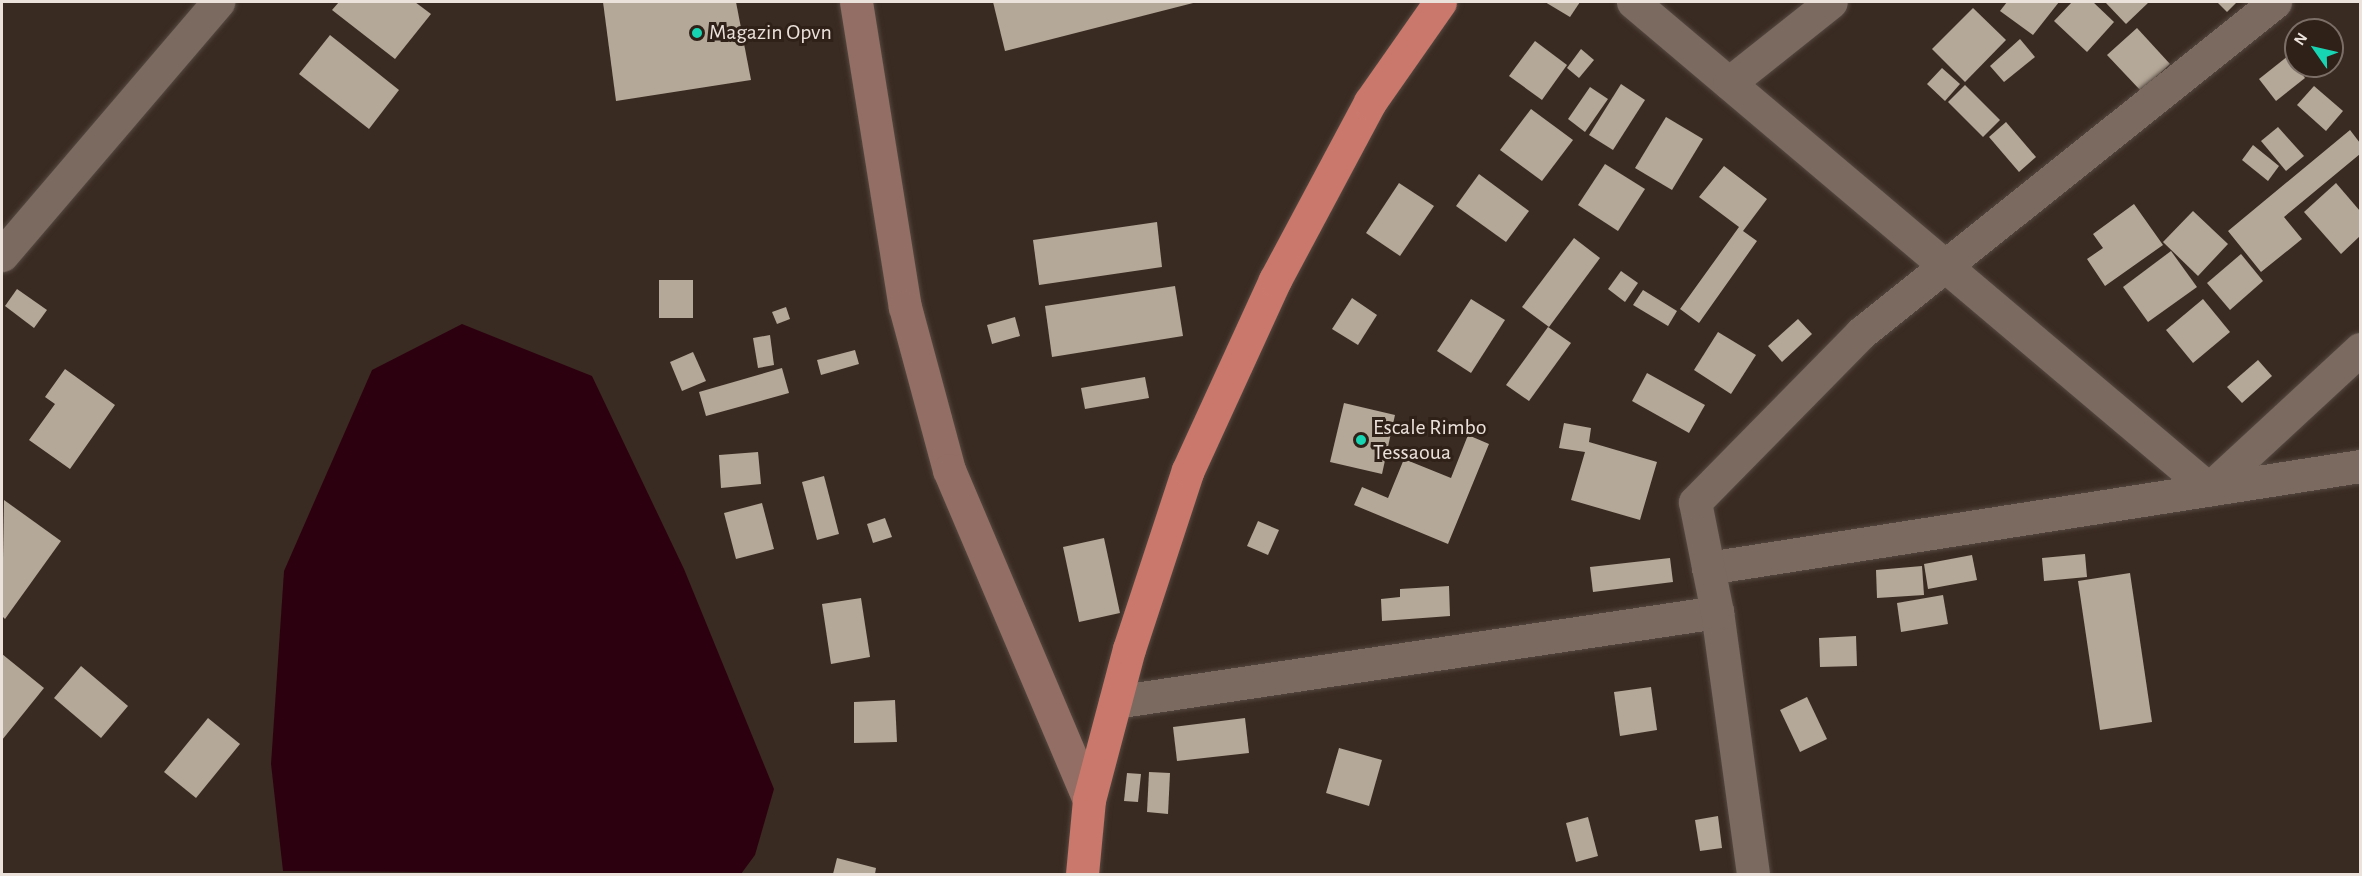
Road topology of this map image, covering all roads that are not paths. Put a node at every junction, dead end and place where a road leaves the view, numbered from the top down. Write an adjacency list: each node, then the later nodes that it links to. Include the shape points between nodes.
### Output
1 (218, 2): 8 (street)
2 (856, 2): 16 (street, via 905,307 949,470)
3 (1440, 2): 15 (highway, via 1370,102 1270,290 1188,470)
4 (1633, 2): 7 (street)
5 (1831, 2): 7 (street)
6 (2275, 2): 9 (street)
7 (1729, 83): 9 (street)
8 (2, 255)
9 (1945, 266): 12 (street); 13 (street, via 1861,333 1695,502)
10 (2361, 349): 12 (street)
11 (2361, 466): 12 (street)
12 (2209, 489): 13 (street)
13 (1708, 568): 14 (street)
14 (1717, 612): 15 (street); 18 (street)
15 (1115, 702): 16 (highway)
16 (1089, 800): 17 (highway)
17 (1082, 874)
18 (1753, 874)

